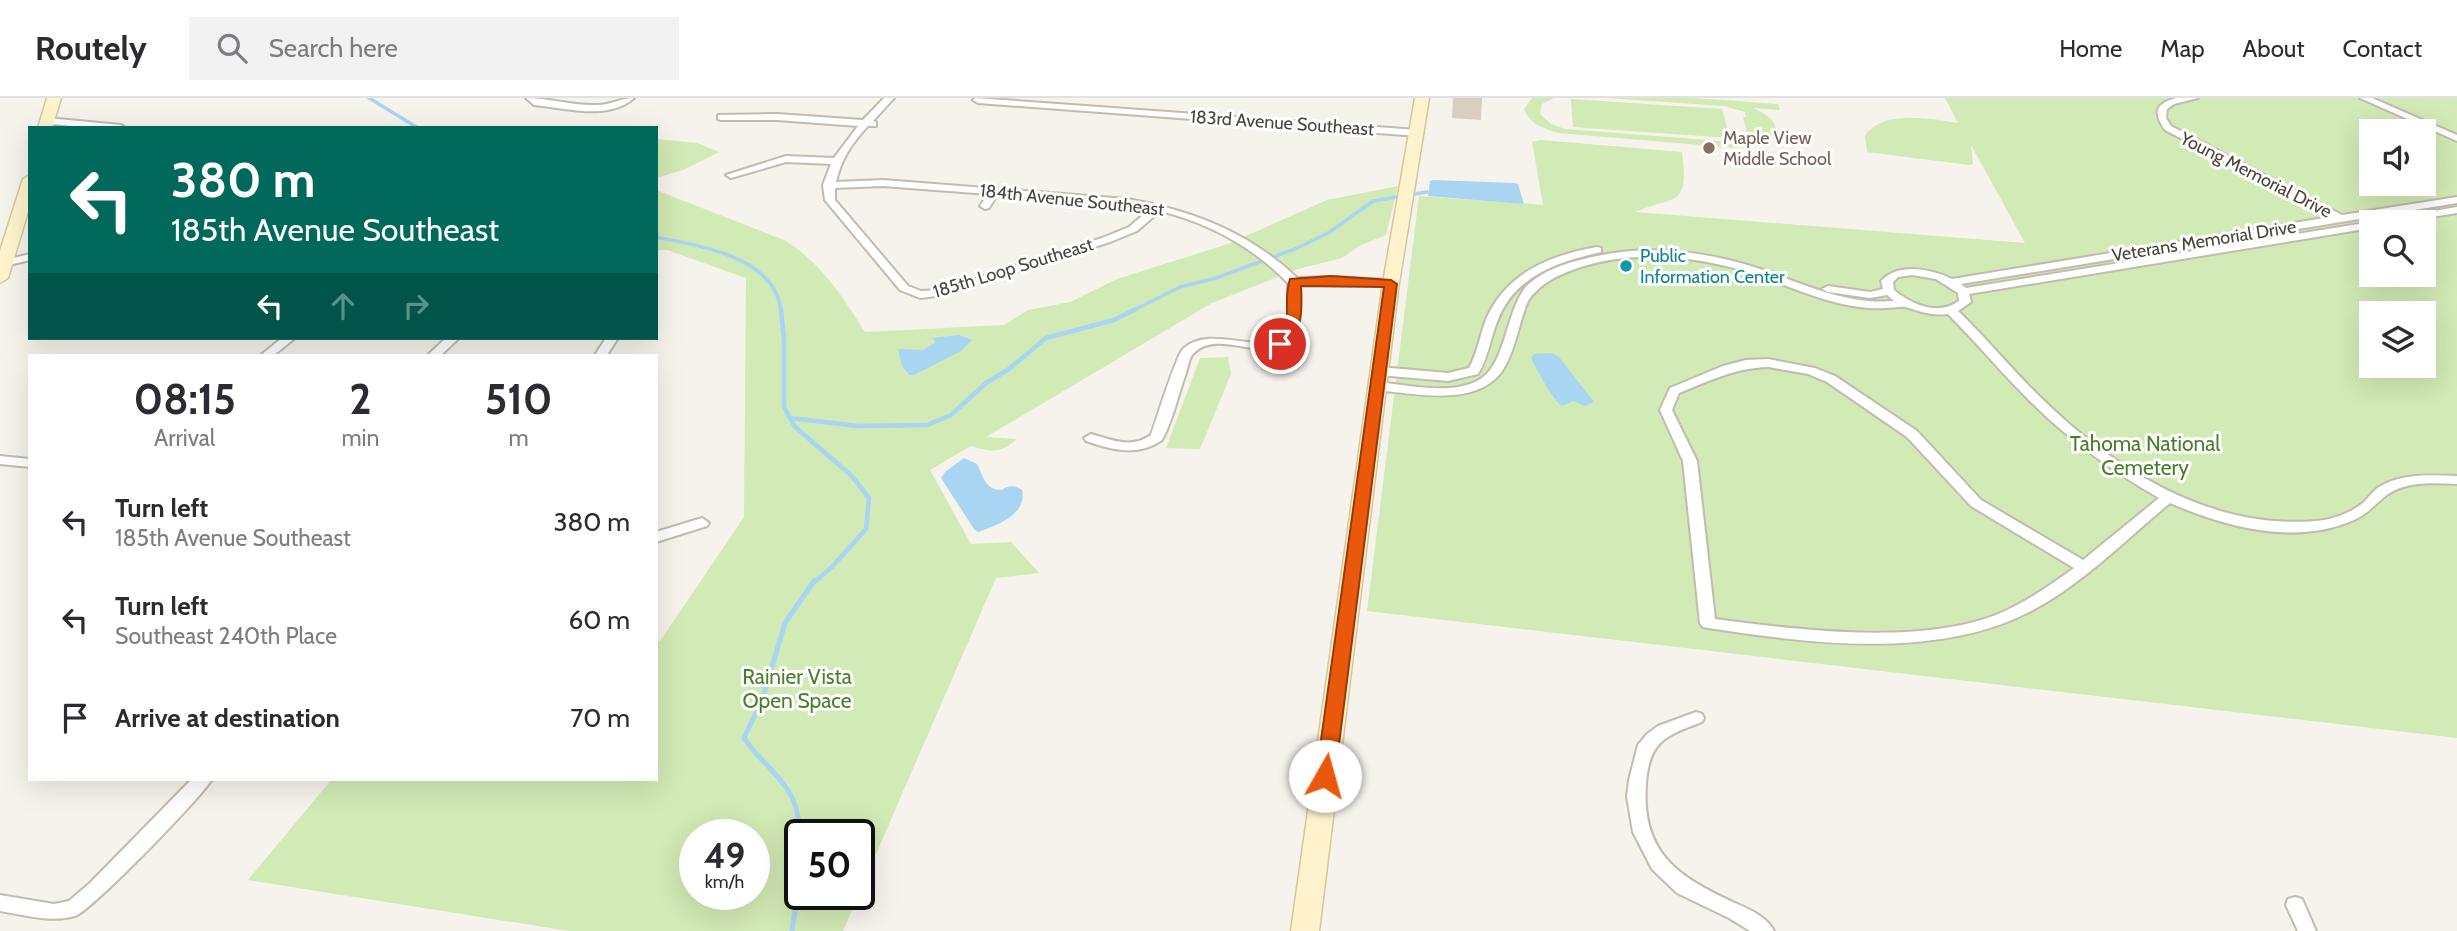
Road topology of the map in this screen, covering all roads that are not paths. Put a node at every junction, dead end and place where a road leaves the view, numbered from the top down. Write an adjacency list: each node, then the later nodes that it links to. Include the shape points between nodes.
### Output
1 (54, 98): 12 (main road)
2 (630, 98): 8 (street, via 613,106)
3 (889, 98): 11 (street)
4 (896, 98): 11 (street)
5 (1422, 98): 14 (main road)
6 (2193, 98): 26 (street, Young Memorial Drive, via 2161,109 2168,128)
7 (2364, 98): 15 (street)
8 (531, 99)
9 (978, 100): 14 (street, 183rd Avenue Southeast)
10 (721, 117): 11 (street)
11 (870, 124): 16 (street, via 846,157)
12 (46, 125): 13 (street)
13 (71, 126)
14 (1418, 133): 32 (main road)
15 (2457, 138)
16 (837, 161): 17 (street, via 786,159); 19 (street)
17 (731, 175)
18 (28, 185): 29 (main road)
19 (828, 185): 20 (street, 184th Avenue Southeast, via 883,183); 23 (street, 185th Loop Southeast, via 830,200 904,288 920,295 941,293 1106,240 1133,229)
20 (995, 191): 22 (street); 23 (street, 184th Avenue Southeast)
21 (2457, 200): 26 (street, Veterans Memorial Drive)
22 (985, 206)
23 (1159, 207): 30 (street, 184th Avenue Southeast, via 1206,222 1268,257)
24 (2457, 211): 25 (street)
25 (2436, 214)
26 (2341, 219): 27 (street, Young Memorial Drive); 31 (street, Veterans Memorial Drive)
27 (2357, 227): 34 (street, Veterans Memorial Drive)
28 (28, 258): 29 (street)
29 (2, 270)
30 (1294, 282): 32 (street); 46 (street, via 1296,313 1280,344 1196,345 1186,352 1157,437 1148,445 1111,445)
31 (1952, 282): 33 (street, via 1903,272 1890,277); 34 (street)
32 (1391, 284): 44 (main road)
33 (1889, 292): 35 (street); 37 (street, via 1834,291 1755,262 1698,251 1623,247 1557,260 1516,283 1502,297)
34 (1963, 292): 36 (street, via 1962,305)
35 (1903, 303): 36 (street); 38 (street, via 1846,303 1752,271 1696,258 1615,257 1571,267 1531,289 1518,307)
36 (1950, 310): 50 (street, via 2041,405 2092,449)
37 (1489, 331): 38 (street); 43 (street, via 1474,371 1448,377)
38 (1509, 333): 45 (street, via 1504,360 1485,382 1467,388)
39 (286, 340): 41 (street)
40 (451, 340): 42 (street)
41 (268, 354)
42 (435, 354)
43 (1425, 375): 44 (street); 45 (street)
44 (1378, 378): 45 (street); 58 (main road)
45 (1422, 389)
46 (1091, 438)
47 (0, 460): 48 (street)
48 (28, 463)
49 (2457, 480): 50 (street, via 2419,479 2386,490 2342,520 2315,526 2236,520)
50 (2167, 498): 53 (street)
51 (702, 523): 52 (street)
52 (658, 536)
53 (2082, 566): 53 (street, via 2023,609 1981,624 1932,633 1796,635 1707,623 1690,461 1666,410 1674,391 1746,364 1790,365 1831,379 1912,434 1976,503)
54 (1696, 718): 59 (street, via 1647,744 1637,776 1636,806 1643,836 1655,862 1683,887 1751,919)
55 (201, 781): 56 (street, via 74,908 54,912)
56 (0, 903)
57 (2295, 905): 60 (street)
58 (1305, 931)
59 (1764, 931)
60 (2307, 931)

